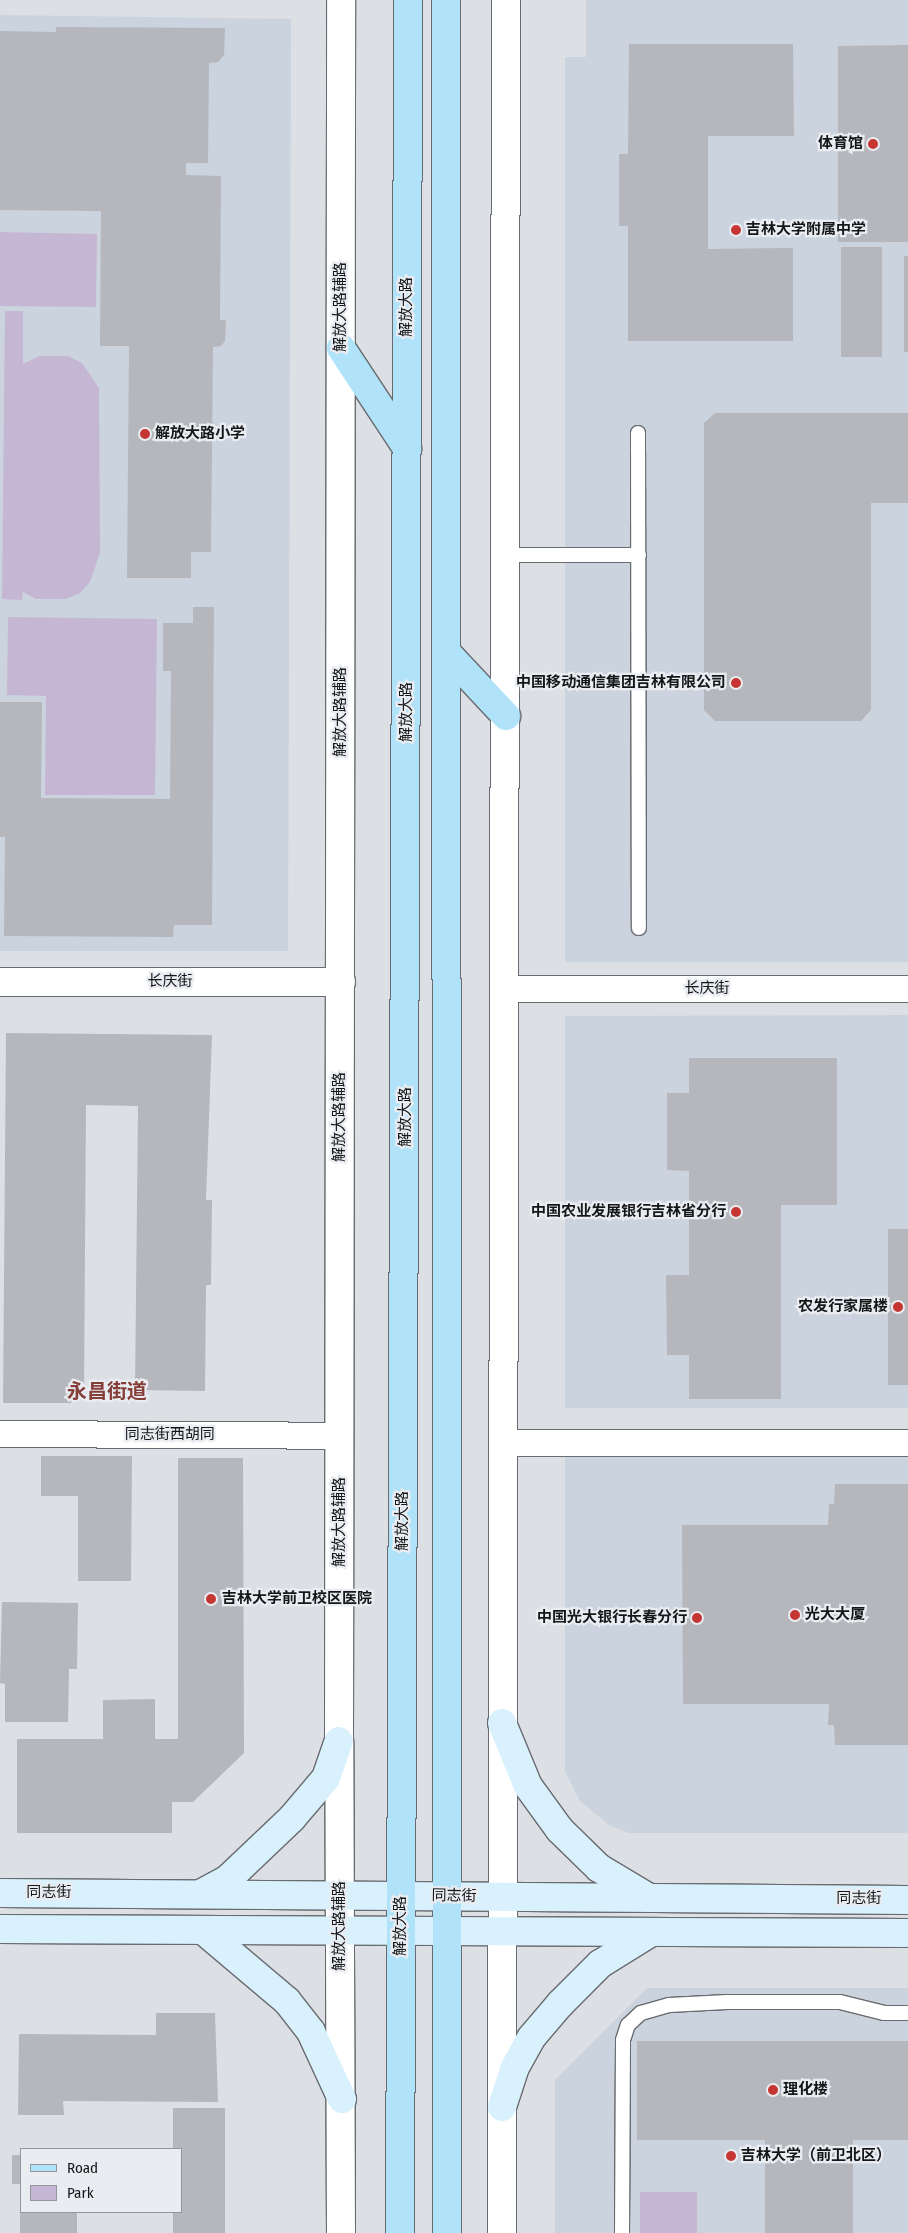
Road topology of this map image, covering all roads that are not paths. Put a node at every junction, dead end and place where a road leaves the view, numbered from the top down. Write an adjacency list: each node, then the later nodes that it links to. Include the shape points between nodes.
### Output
1 (342, 0): 5 (street, 解放大路辅路)
2 (408, 0): 7 (main road, 解放大路)
3 (446, 0): 10 (main road)
4 (506, 0): 8 (street)
5 (341, 348): 7 (main road); 14 (street, 解放大路辅路)
6 (638, 433): 9 (lane)
7 (407, 448): 26 (main road, 解放大路)
8 (506, 555): 9 (lane); 11 (street)
9 (638, 555): 12 (lane)
10 (448, 654): 11 (main road); 27 (main road)
11 (506, 716): 15 (street)
12 (639, 928)
13 (0, 982): 14 (street, 长庆街)
14 (341, 982): 18 (street, 解放大路辅路)
15 (506, 989): 16 (street, 长庆街); 19 (street)
16 (908, 990)
17 (0, 1434): 18 (street, 同志街西胡同)
18 (340, 1436): 22 (street, 解放大路辅路)
19 (504, 1443): 20 (street); 21 (street)
20 (908, 1443)
21 (502, 1723): 28 (street); 29 (main road, via 528,1786 560,1830 599,1868)
22 (338, 1740): 24 (main road, via 326,1778 292,1818 228,1879); 25 (street, 解放大路辅路)
23 (0, 1893): 24 (main road, 同志街)
24 (202, 1893): 25 (main road, 同志街)
25 (340, 1895): 26 (main road, 同志街); 33 (street, 解放大路辅路)
26 (400, 1896): 27 (main road, 同志街); 34 (main road, 解放大路)
27 (448, 1896): 28 (main road, 同志街); 35 (main road)
28 (502, 1897): 29 (main road, 同志街); 37 (street)
29 (650, 1899): 30 (main road, 同志街)
30 (908, 1900)
31 (0, 1930): 32 (main road)
32 (203, 1930): 33 (main road); 40 (main road, via 287,2001 311,2032)
33 (340, 1933): 34 (main road); 40 (street, 解放大路辅路)
34 (400, 1933): 35 (main road); 43 (main road, 解放大路)
35 (448, 1933): 37 (main road); 44 (main road)
36 (908, 1933): 38 (main road)
37 (502, 1934): 38 (main road); 41 (street)
38 (648, 1934): 41 (main road, via 600,1964 531,2038 514,2068)
39 (908, 2013): 46 (lane, via 884,2013 840,2002 727,2002 668,2005 641,2013 628,2025 623,2040)
40 (342, 2099): 42 (street, 解放大路辅路)
41 (502, 2107): 45 (street)
42 (341, 2233)
43 (400, 2233)
44 (447, 2233)
45 (502, 2233)
46 (622, 2233)

